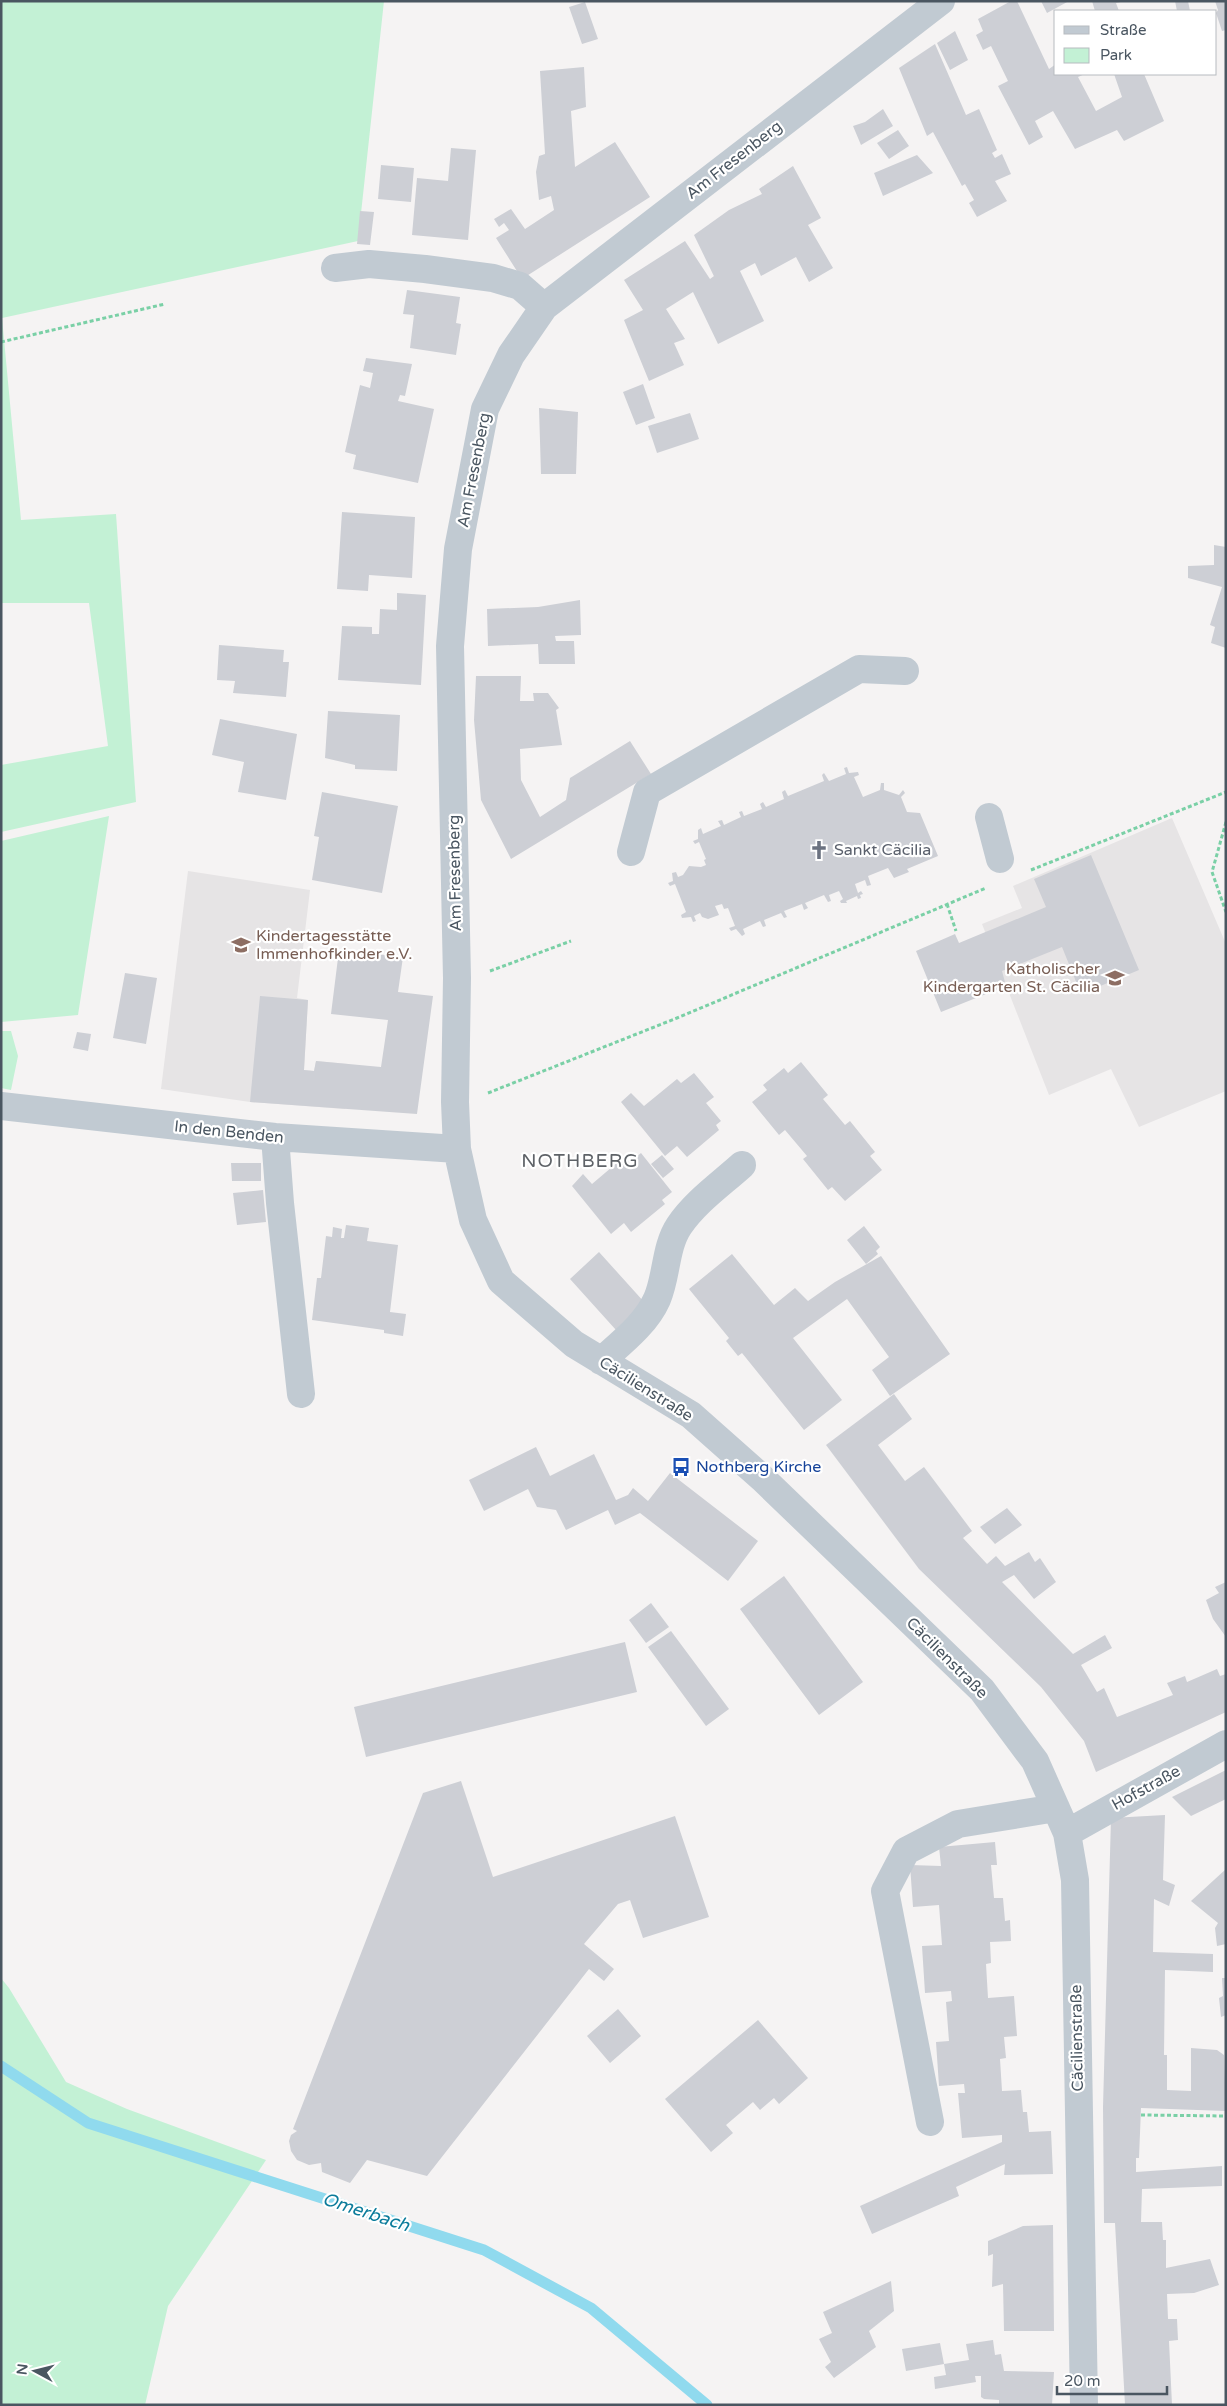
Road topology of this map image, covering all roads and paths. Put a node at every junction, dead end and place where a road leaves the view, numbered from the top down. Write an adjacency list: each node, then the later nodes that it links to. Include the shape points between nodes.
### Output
1 (941, 1): 4 (street, Am Fresenberg)
2 (335, 268): 4 (street, via 369,264 493,278 520,286)
3 (165, 304): 5 (path)
4 (544, 306): 17 (street, Am Fresenberg, via 511,355 485,409 458,549 450,646 457,978)
5 (1, 342)
6 (905, 671): 10 (street, via 859,669 647,792)
7 (1226, 792): 11 (path)
8 (989, 817): 11 (street)
9 (1226, 822): 13 (path, via 1212,872)
10 (631, 852)
11 (1003, 870): 12 (path)
12 (947, 904): 14 (path); 17 (path, via 498,1090)
13 (1226, 912)
14 (956, 931)
15 (572, 941): 16 (path)
16 (497, 969)
17 (455, 1102): 20 (street, Am Fresenberg)
18 (1, 1106): 19 (street, In den Benden)
19 (275, 1137): 20 (street, In den Benden); 23 (street)
20 (457, 1149): 22 (street, Cäcilienstraße, via 473,1220 501,1281 574,1344)
21 (742, 1165): 22 (street, via 690,1212 678,1228 657,1298 646,1318)
22 (601, 1361): 25 (street, Cäcilienstraße, via 691,1415 762,1478 982,1690 1035,1761)
23 (301, 1394)
24 (1226, 1744): 25 (street, Hofstraße)
25 (1061, 1820): 28 (street, Hofstraße, via 958,1824 906,1851 885,1891); 29 (street, Cäcilienstraße, via 1075,1880)
26 (1142, 2115): 27 (path)
27 (1226, 2116)
28 (930, 2122)
29 (1084, 2405)

